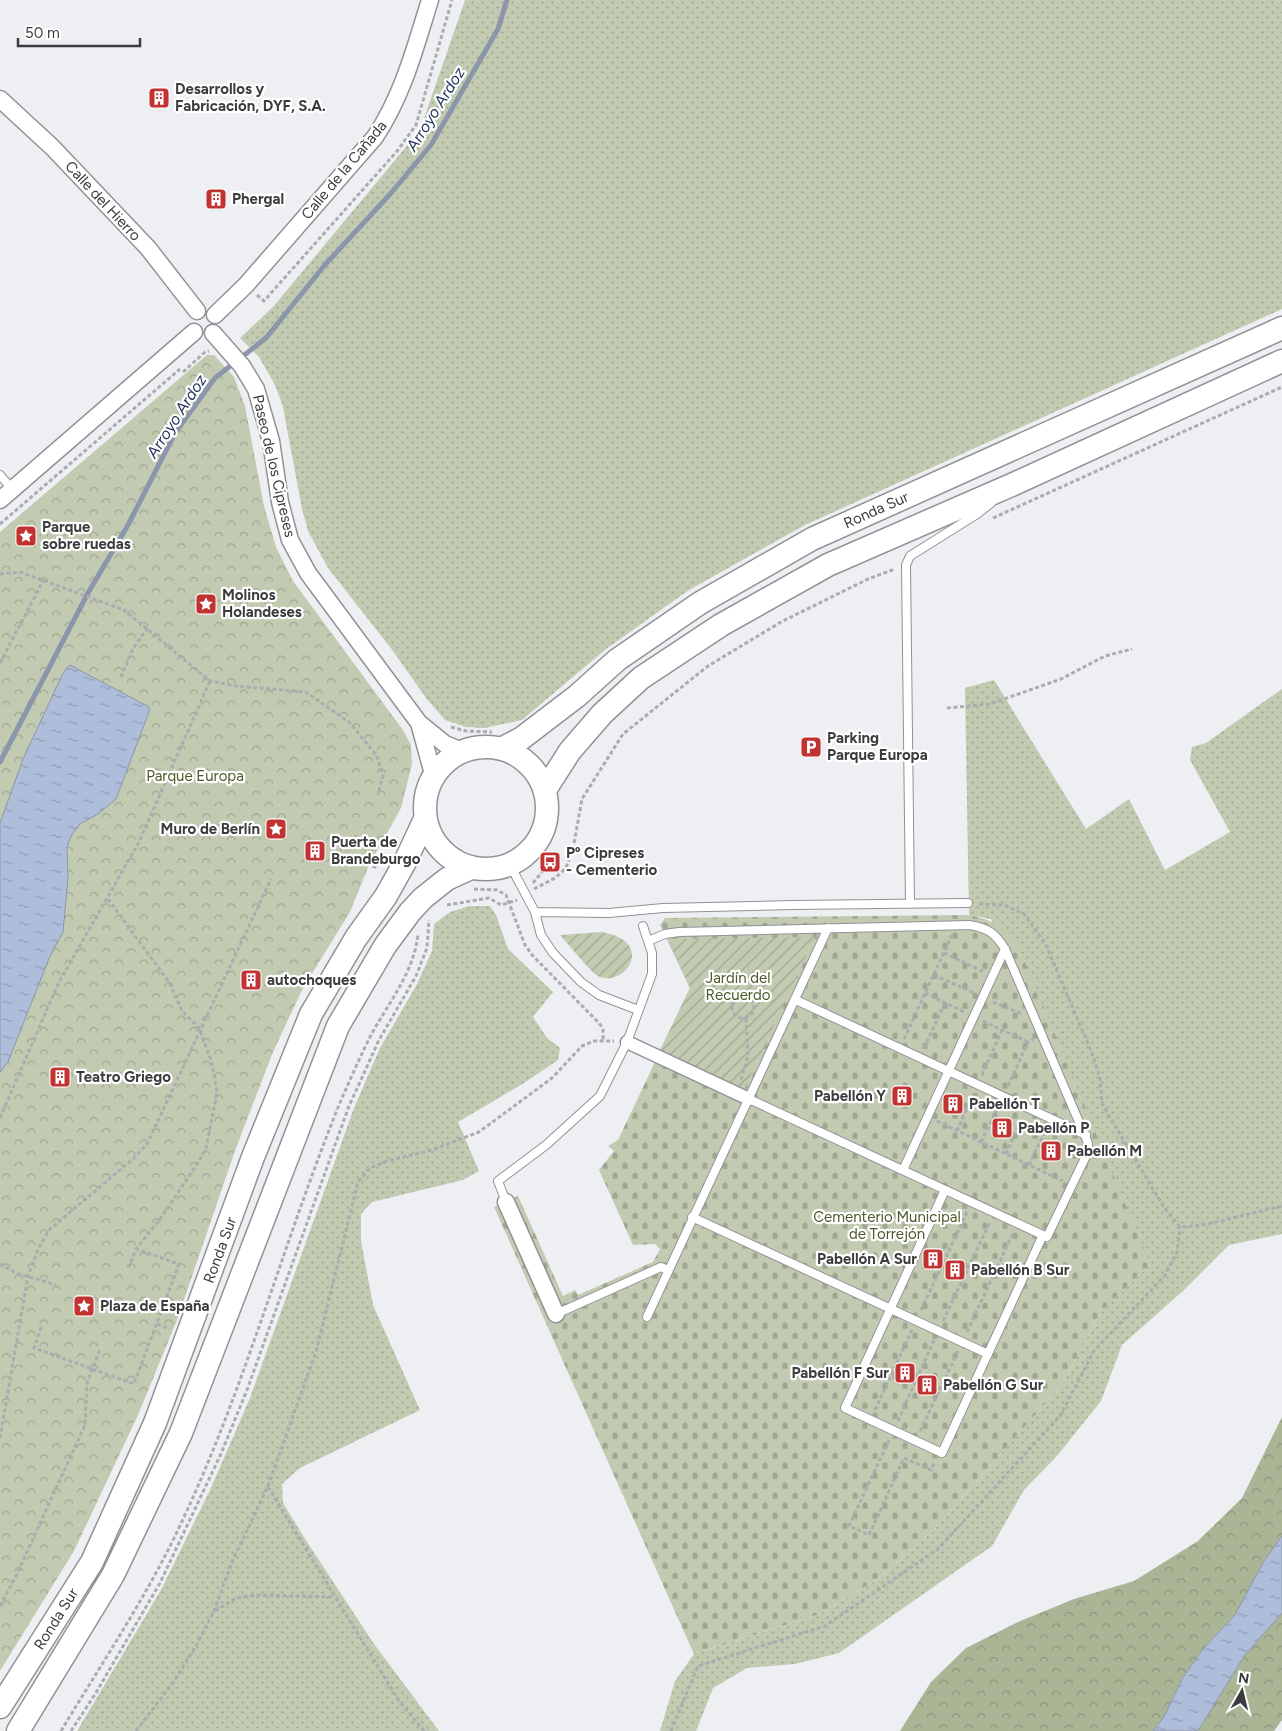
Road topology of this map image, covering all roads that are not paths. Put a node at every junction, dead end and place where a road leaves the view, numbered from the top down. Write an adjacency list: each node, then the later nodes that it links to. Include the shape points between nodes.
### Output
1 (430, 0): 4 (street, Calle de la Cañada, via 402,90 391,114 375,137 246,285)
2 (0, 99): 3 (street, Calle del Hierro, via 52,147 148,248)
3 (197, 312): 4 (street, via 206,309); 6 (street, via 191,321)
4 (215, 314): 7 (street, via 218,324)
5 (1282, 328): 13 (main road, Ronda Sur, via 812,539 692,608 617,660 530,732)
6 (194, 332): 7 (street, via 204,336); 11 (street)
7 (213, 333): 12 (street, Paseo de los Cipreses, via 219,349 242,366 256,389 290,540 308,573)
8 (1282, 361): 10 (main road, Ronda Sur)
9 (0, 476): 11 (lane)
10 (1016, 483): 16 (main road, Ronda Sur, via 828,566 721,625 641,678 602,714 570,751); 21 (lane, via 977,514 910,556 906,565)
11 (6, 494)
12 (419, 723): 14 (street, Paseo de los Cipreses, via 445,744); 15 (street, Paseo de los Cipreses)
13 (499, 740): 14 (main road, Ronda Sur); 16 (main road, Ronda Sur, via 536,772)
14 (462, 751): 15 (main road, Ronda Sur, via 446,760)
15 (434, 774): 17 (main road, Ronda Sur, via 425,796)
16 (545, 790): 18 (main road, Ronda Sur, via 548,808 542,834 526,855)
17 (424, 819): 19 (main road, Ronda Sur, via 433,841); 43 (main road, Ronda Sur, via 386,896 356,938 311,1014 253,1157 187,1341 92,1562)
18 (510, 865): 19 (main road, Ronda Sur); 22 (lane)
19 (471, 879): 44 (main road, Ronda Sur, via 447,879 410,912 385,946 338,1026 181,1434 113,1575)
20 (968, 903): 21 (lane)
21 (910, 904): 22 (lane)
22 (535, 912): 28 (lane, via 541,934 553,953 581,982 599,995)
23 (643, 926): 25 (lane)
24 (828, 928): 25 (lane, via 679,932); 26 (lane, via 986,928 997,936); 27 (lane)
25 (648, 941): 28 (lane, via 652,974)
26 (1005, 949): 30 (lane); 32 (lane)
27 (796, 1000): 30 (lane); 31 (lane)
28 (638, 1010): 29 (lane)
29 (627, 1042): 31 (street); 35 (lane, via 600,1096 546,1145 498,1181)
30 (949, 1071): 32 (lane); 33 (lane)
31 (749, 1099): 33 (lane); 36 (lane)
32 (1086, 1136): 37 (lane, via 1087,1154 1047,1237)
33 (903, 1170): 34 (lane)
34 (945, 1190): 37 (lane); 39 (lane)
35 (506, 1202): 40 (street)
36 (692, 1217): 38 (lane); 39 (lane)
37 (1043, 1235): 42 (lane)
38 (668, 1270): 40 (lane, via 661,1267); 41 (lane)
39 (891, 1308): 42 (lane); 42 (lane, via 844,1408 942,1453)
40 (556, 1314)
41 (647, 1317)
42 (988, 1354)
43 (0, 1707)
44 (18, 1731)

